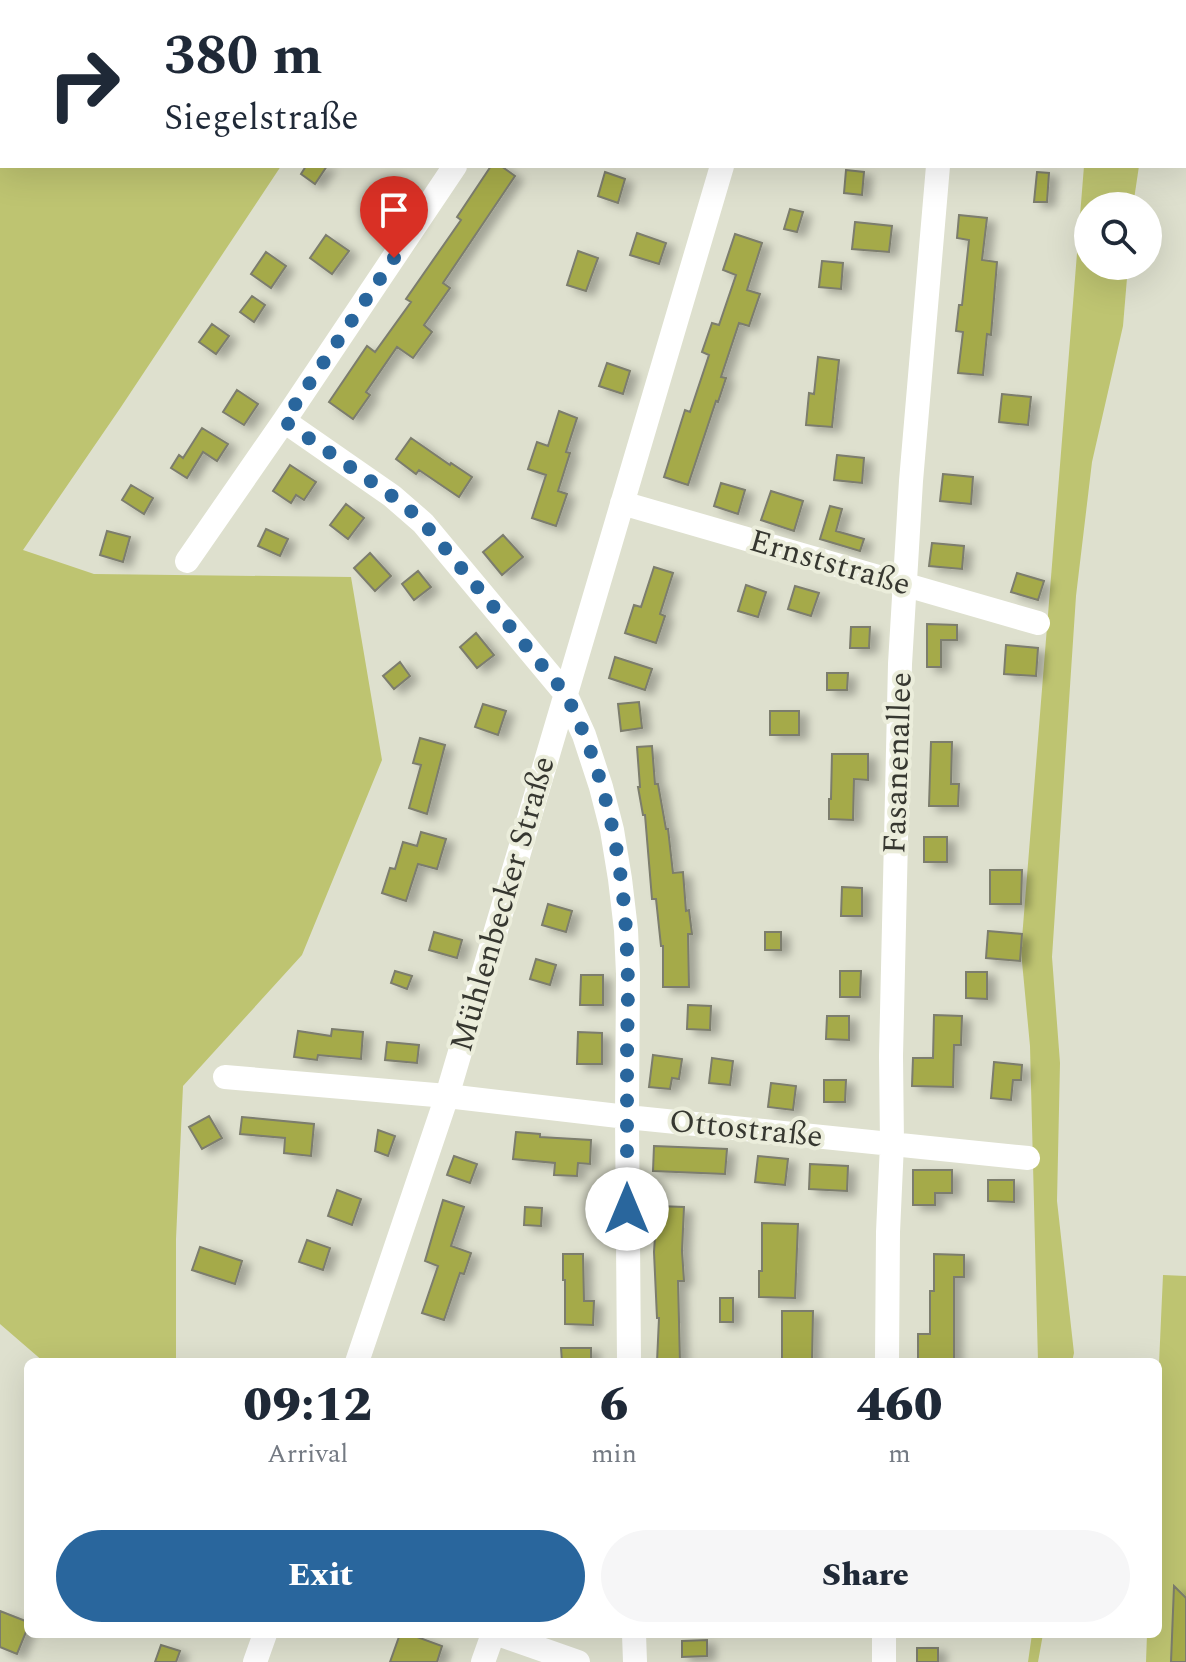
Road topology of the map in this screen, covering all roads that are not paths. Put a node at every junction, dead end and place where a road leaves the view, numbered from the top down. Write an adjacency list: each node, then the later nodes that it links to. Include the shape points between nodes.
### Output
1 (454, 168): 4 (street)
2 (721, 168): 5 (street, Mühlenbecker Straße)
3 (938, 168): 7 (street, Fasanenallee)
4 (284, 421): 6 (street); 9 (street, via 417,516)
5 (622, 503): 7 (street, Ernststraße); 9 (street, Mühlenbecker Straße)
6 (187, 561)
7 (905, 585): 8 (street, Ernststraße); 13 (street, Fasanenallee)
8 (1038, 623)
9 (565, 693): 11 (street, Mühlenbecker Straße); 12 (street, via 598,777 620,879 627,952)
10 (225, 1077): 11 (street, Ottostraße)
11 (447, 1096): 12 (street, Ottostraße); 15 (street, Mühlenbecker Straße)
12 (627, 1117): 13 (street, Ottostraße); 16 (street)
13 (892, 1144): 14 (street, Ottostraße); 17 (street, Fasanenallee)
14 (1028, 1158)
15 (358, 1358)
16 (629, 1358)
17 (887, 1358)
18 (264, 1638): 23 (street)
19 (494, 1638): 24 (street)
20 (508, 1638): 25 (street)
21 (634, 1638): 26 (street)
22 (884, 1638): 27 (street)
23 (255, 1662)
24 (483, 1662)
25 (578, 1662)
26 (635, 1662)
27 (884, 1662)

